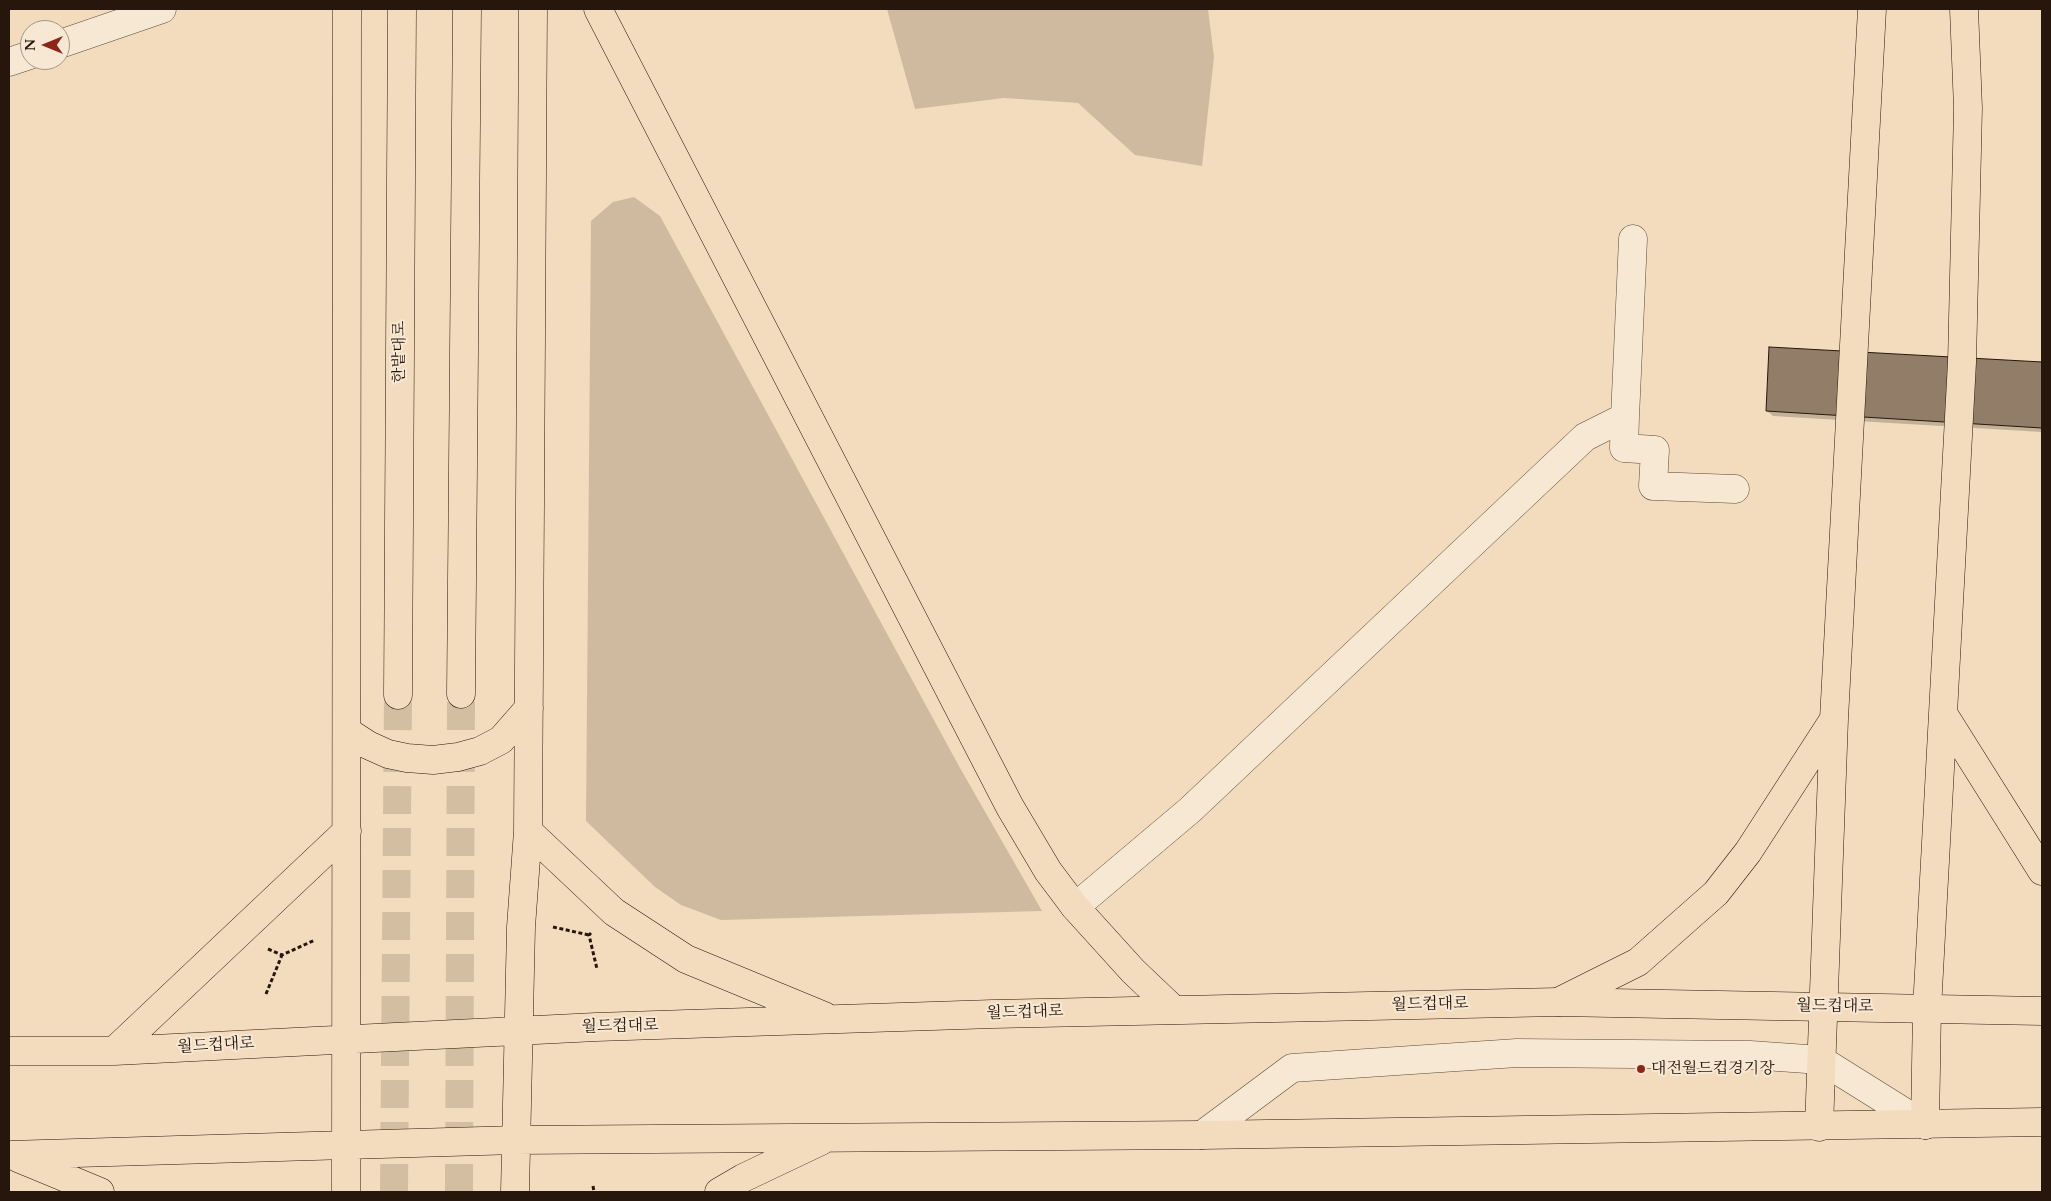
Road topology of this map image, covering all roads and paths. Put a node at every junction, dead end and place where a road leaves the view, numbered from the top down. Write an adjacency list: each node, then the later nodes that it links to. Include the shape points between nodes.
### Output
1 (162, 9): 9 (street)
2 (347, 9): 18 (main road)
3 (402, 9): 14 (main road, 한밭대로)
4 (467, 9): 13 (main road)
5 (533, 9): 15 (main road)
6 (598, 9): 22 (main road, via 1010,808 1048,872)
7 (1872, 9): 17 (main road)
8 (1964, 9): 16 (main road, via 1968,108 1962,362)
9 (70, 41)
10 (1634, 239): 11 (street)
11 (1625, 417): 12 (street, via 1624,448 1655,450 1653,486); 22 (street, via 1585,437 1190,810)
12 (1736, 489)
13 (461, 694)
14 (398, 695)
15 (529, 708): 18 (main road, via 501,740 480,752 458,757 424,759 388,754); 20 (main road)
16 (1944, 714): 21 (main road); 33 (main road)
17 (1834, 719): 31 (main road, via 1748,852 1716,893 1638,962); 32 (main road)
18 (348, 732): 19 (main road)
19 (347, 831): 38 (main road); 40 (main road)
20 (528, 831): 36 (main road, via 614,912 686,959); 37 (main road, via 521,927)
21 (2042, 871)
22 (1075, 907): 34 (main road)
23 (545, 925): 25 (path)
24 (596, 926): 25 (path)
25 (589, 936): 29 (path)
26 (316, 939): 28 (path)
27 (265, 947): 28 (path)
28 (282, 955): 30 (path)
29 (597, 969)
30 (266, 994)
31 (1558, 1002): 32 (main road, 월드컵대로); 34 (main road, 월드컵대로)
32 (1822, 1007): 33 (main road, 월드컵대로); 41 (main road)
33 (1927, 1009): 35 (main road, 월드컵대로); 43 (main road)
34 (1173, 1010): 36 (main road, 월드컵대로)
35 (2042, 1011)
36 (832, 1019): 37 (main road, 월드컵대로)
37 (519, 1031): 38 (main road, 월드컵대로); 47 (main road)
38 (347, 1040): 40 (main road, 월드컵대로); 48 (main road)
39 (9, 1051): 40 (main road, 월드컵대로)
40 (114, 1051)
41 (1820, 1060): 43 (street); 44 (main road); 45 (street, via 1750,1055 1517,1053 1292,1068)
42 (2042, 1122): 43 (main road)
43 (1926, 1125): 44 (main road)
44 (1819, 1127): 45 (main road)
45 (1202, 1135): 46 (main road)
46 (828, 1138): 47 (main road); 55 (main road)
47 (516, 1140): 48 (main road); 53 (main road)
48 (347, 1143): 49 (main road); 52 (main road)
49 (9, 1155): 51 (main road)
50 (593, 1186): 54 (path)
51 (100, 1192)
52 (346, 1192)
53 (515, 1192)
54 (594, 1192)
55 (720, 1192)

